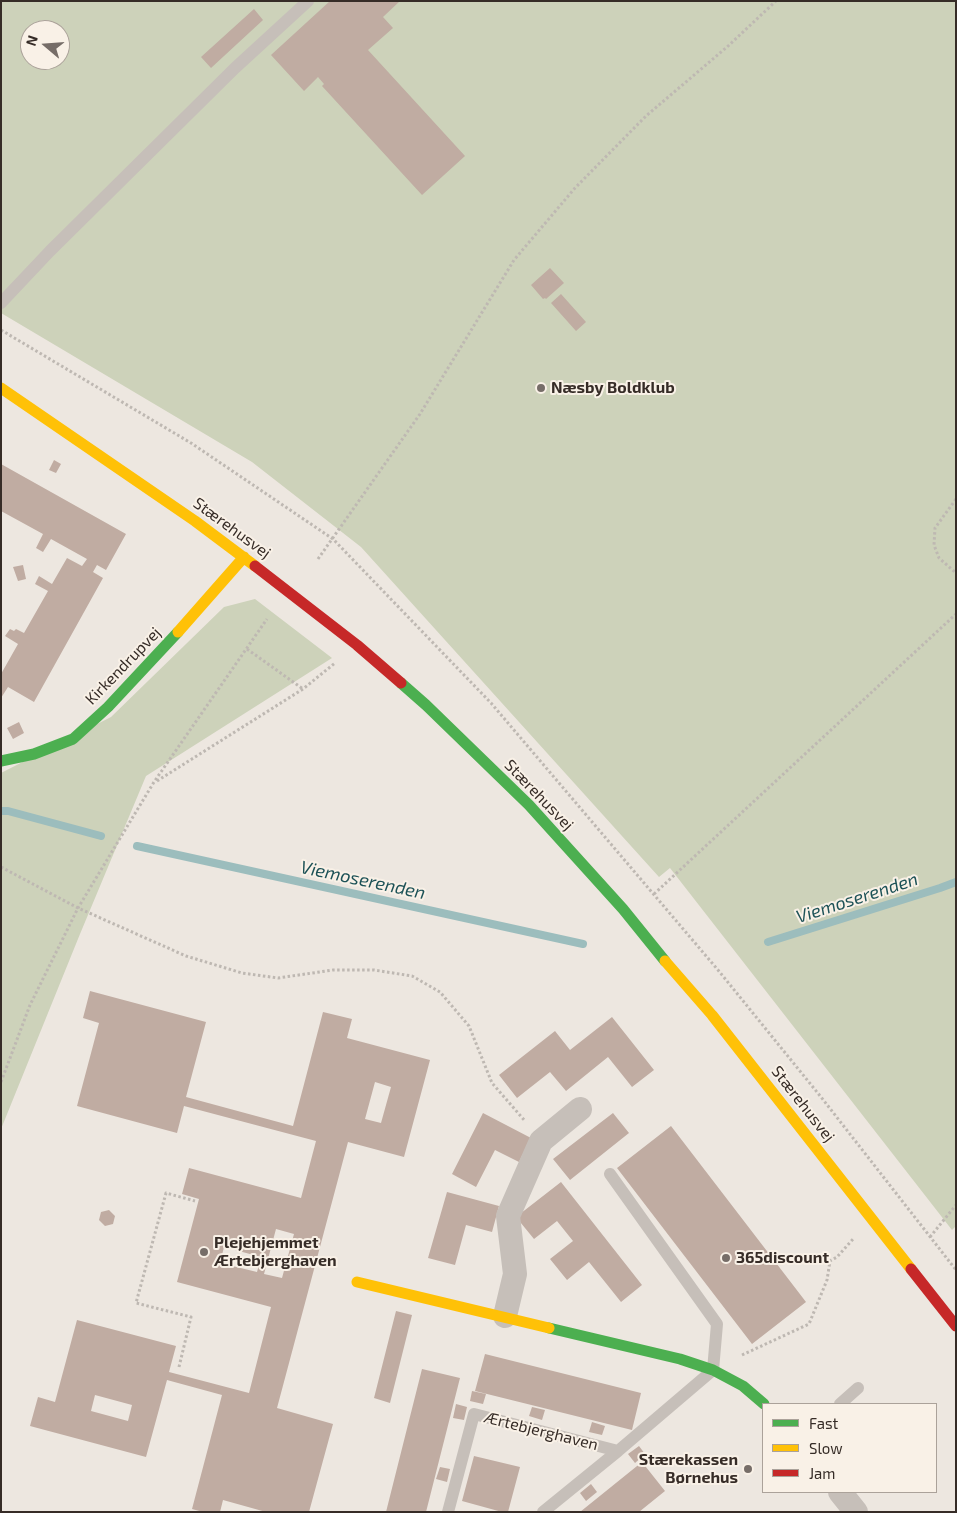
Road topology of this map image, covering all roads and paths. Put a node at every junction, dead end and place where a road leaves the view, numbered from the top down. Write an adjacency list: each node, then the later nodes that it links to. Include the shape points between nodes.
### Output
1 (308, 1): 3 (lane, via 228,75)
2 (776, 1): 7 (path, via 646,116 575,188 514,260 420,414)
3 (1, 303)
4 (1, 388): 6 (street, Stærehusvej)
5 (956, 499): 8 (path, via 935,528 934,545 939,558)
6 (244, 557): 11 (street, Stærehusvej); 14 (street, Kirkendrupvej, via 162,650 73,739 34,754)
7 (318, 559)
8 (956, 574)
9 (956, 614): 17 (path)
10 (267, 619): 12 (path)
11 (356, 645): 13 (path); 29 (street, Stærehusvej, via 426,705 528,806 623,909 712,1014)
12 (247, 649): 13 (path); 15 (path)
13 (303, 689): 15 (path)
14 (1, 761)
15 (154, 782): 18 (path)
16 (1, 867): 18 (path)
17 (654, 894)
18 (78, 908): 19 (path, via 30,1005); 21 (path, via 186,956 242,973 278,978 333,970 374,970 412,976 440,992 470,1026 492,1083)
19 (1, 1082)
20 (580, 1109): 21 (street)
21 (541, 1141): 28 (street, via 508,1216 515,1274)
22 (610, 1174): 31 (lane, via 717,1324)
23 (195, 1201): 30 (path, via 166,1193 136,1304 191,1317)
24 (956, 1205): 25 (path)
25 (930, 1237)
26 (830, 1262): 31 (path, via 827,1280 809,1324)
27 (357, 1282): 28 (street)
28 (505, 1316): 31 (street)
29 (956, 1326)
30 (179, 1368)
31 (713, 1370): 33 (street, via 743,1386); 35 (lane, Ærtebjerghaven)
32 (858, 1388): 34 (lane)
33 (763, 1403)
34 (841, 1403)
35 (618, 1451): 37 (lane, Ærtebjerghaven, via 474,1414); 38 (lane, Ærtebjerghaven)
36 (841, 1493): 39 (street)
37 (448, 1512)
38 (543, 1512)
39 (856, 1512)

